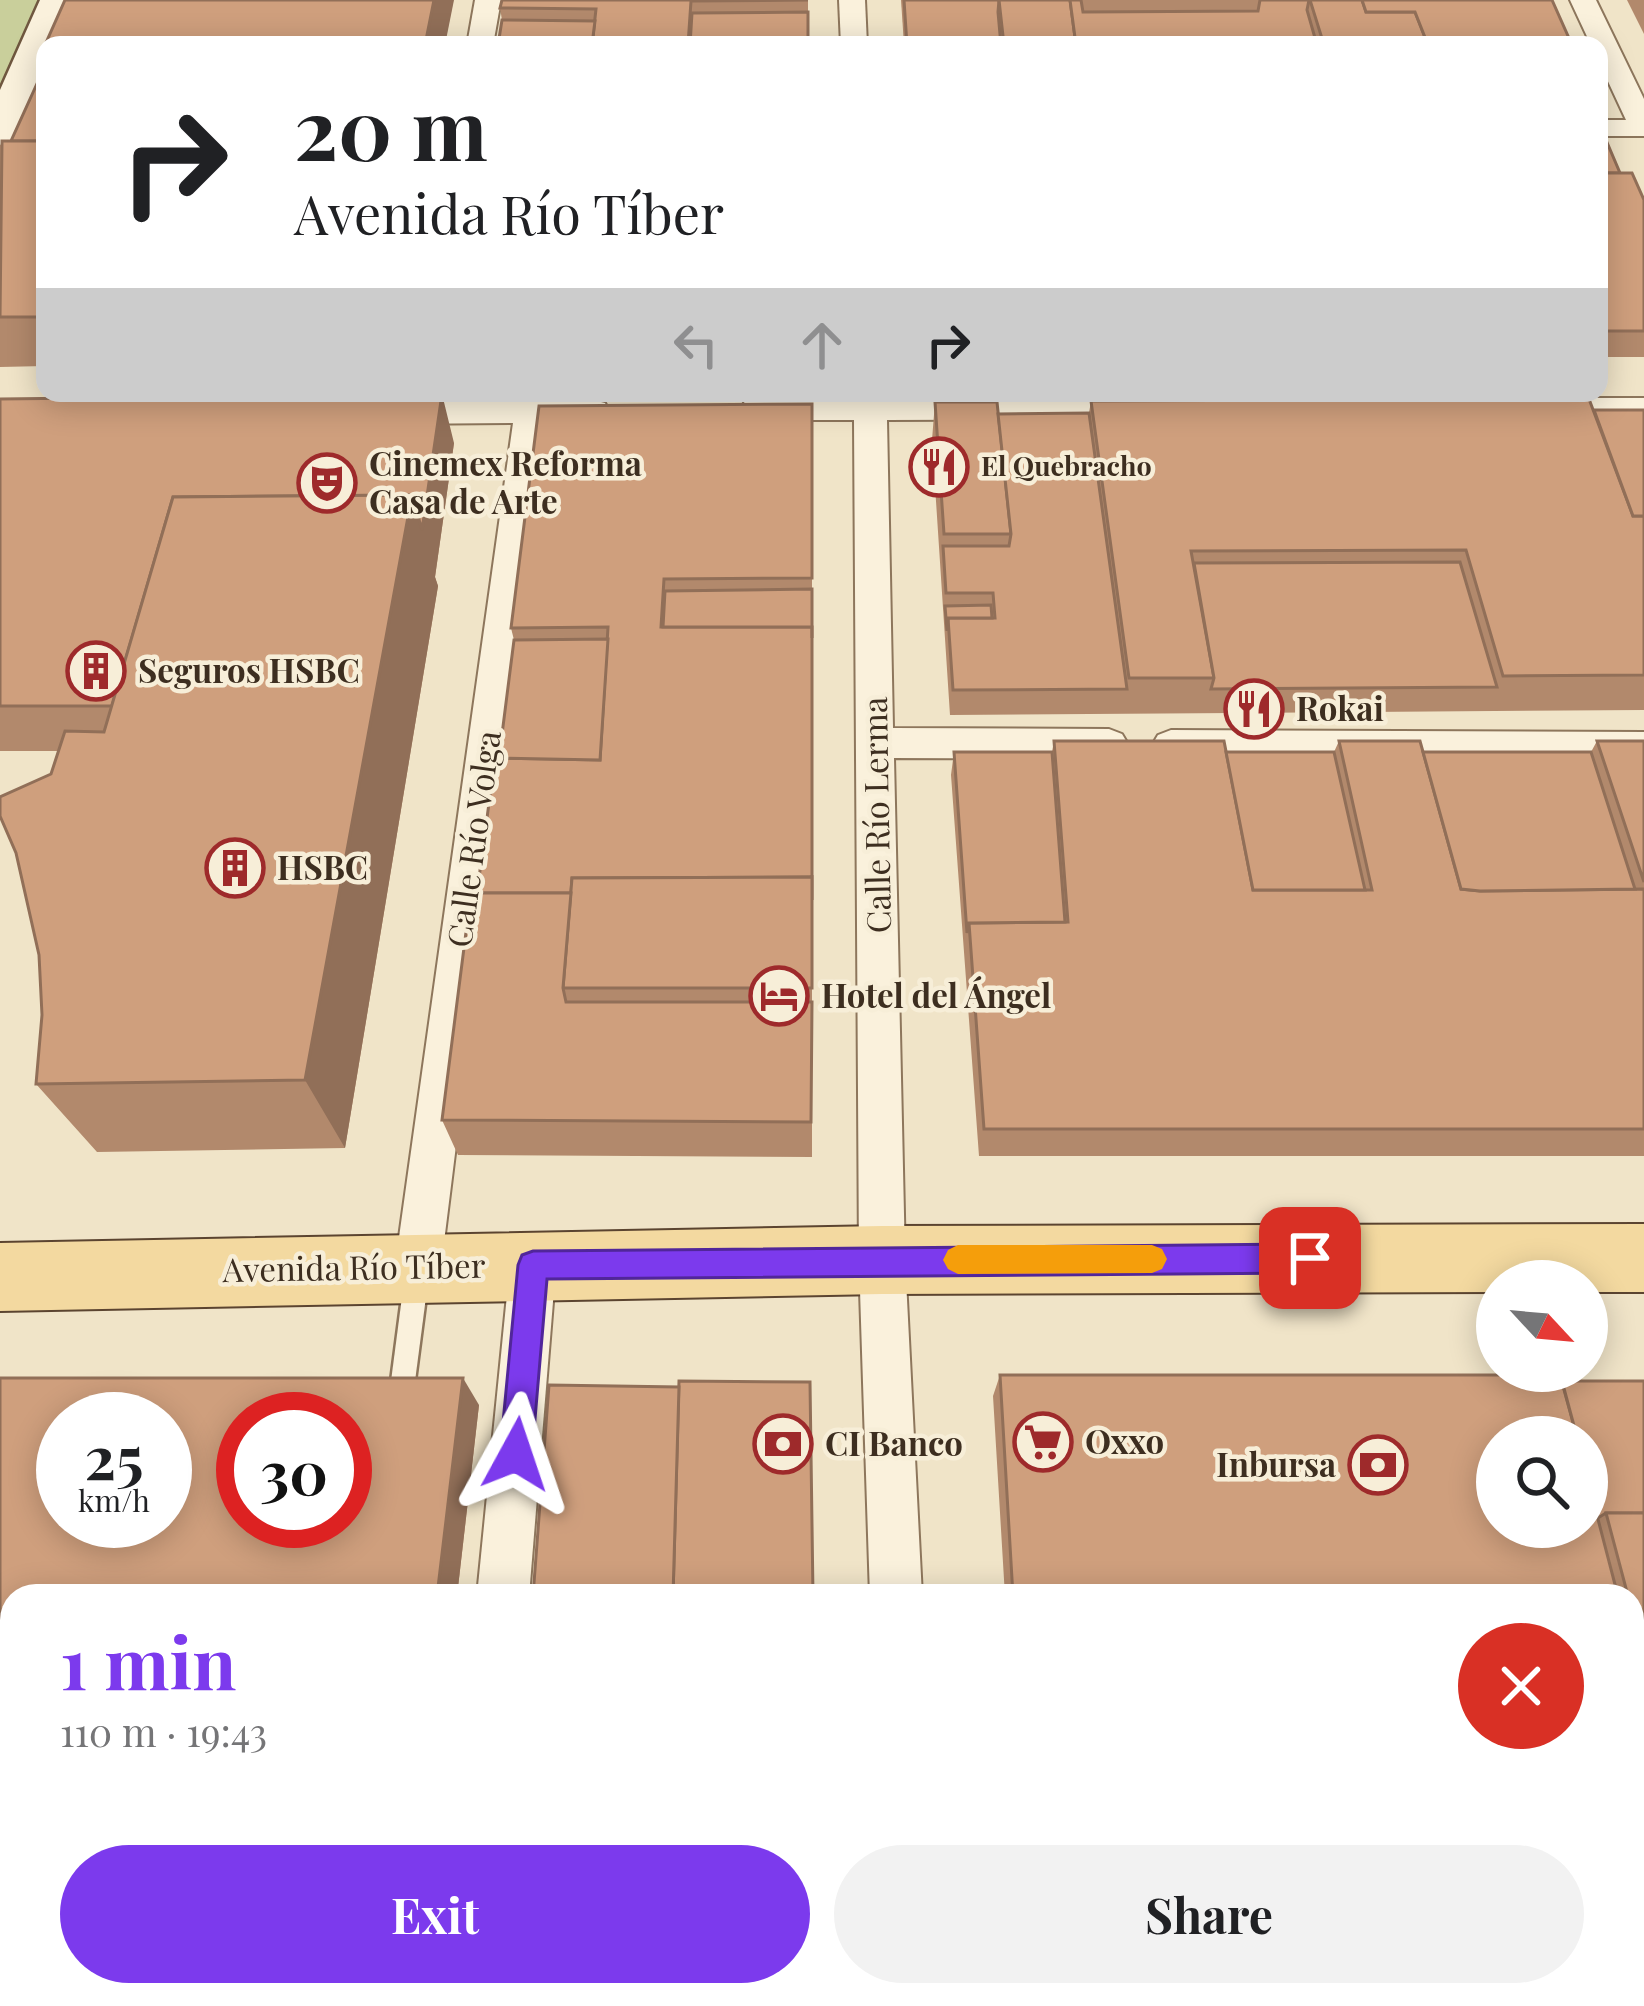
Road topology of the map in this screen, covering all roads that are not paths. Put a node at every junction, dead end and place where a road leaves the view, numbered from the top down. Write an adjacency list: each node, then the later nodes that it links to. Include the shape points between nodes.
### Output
1 (58, 0): 5 (street)
2 (488, 0): 6 (street)
3 (852, 0): 7 (street)
4 (1583, 0): 8 (street)
5 (42, 36)
6 (482, 36)
7 (854, 36)
8 (1600, 36)
9 (36, 50): 13 (street)
10 (1608, 52): 12 (street)
11 (1608, 128): 12 (street)
12 (1644, 128)
13 (0, 133)
14 (855, 402): 21 (street)
15 (870, 402): 25 (street, Calle Río Lerma)
16 (914, 402): 18 (street)
17 (418, 403): 23 (street); 24 (street)
18 (1175, 408)
19 (1503, 409): 20 (street)
20 (1644, 409)
21 (735, 410)
22 (621, 411): 23 (street)
23 (531, 412): 30 (street, Calle Río Volga)
24 (347, 413)
25 (877, 743): 26 (street); 28 (street, Calle Río Lerma)
26 (1644, 747)
27 (1644, 1258): 28 (main road, Avenida Río Tíber)
28 (882, 1260): 29 (main road, Avenida Río Tíber); 34 (street, Calle Río Lerma)
29 (533, 1265): 30 (main road, Avenida Río Tíber); 33 (street)
30 (418, 1266): 31 (main road, Avenida Río Tíber); 32 (lane)
31 (0, 1277)
32 (400, 1405)
33 (504, 1584)
34 (896, 1584)

